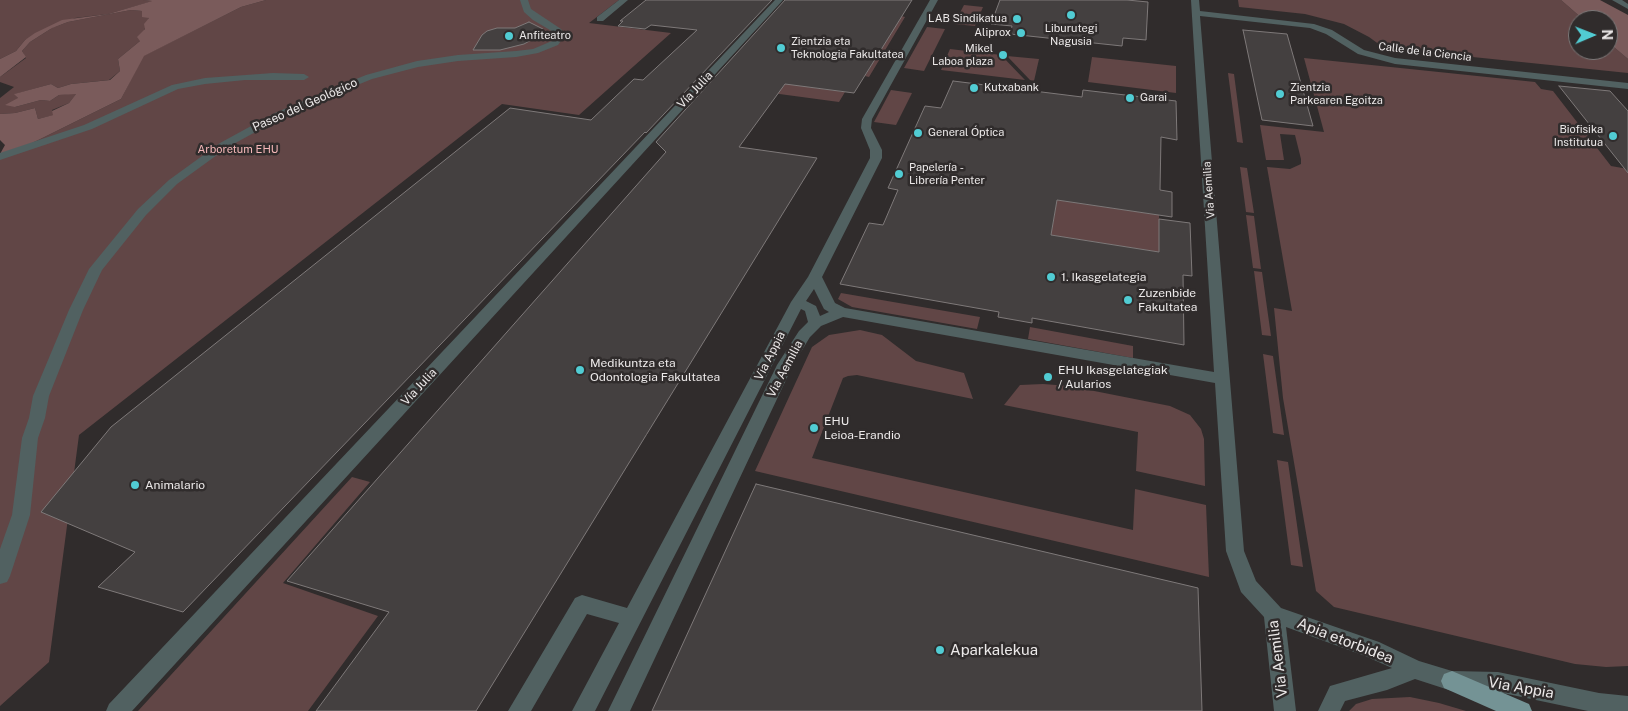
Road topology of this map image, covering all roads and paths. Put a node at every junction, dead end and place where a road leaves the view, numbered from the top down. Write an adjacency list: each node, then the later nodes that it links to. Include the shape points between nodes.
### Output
1 (524, 0): 18 (street, Paseo del Geológico, via 527,10 561,35 555,43 516,54 417,64 342,88 279,115 224,145 172,182 142,212 96,269 41,396 30,438 21,515)
2 (624, 0): 9 (street)
3 (779, 0): 24 (street, Vía Julia)
4 (934, 0): 13 (street, Via Appia, via 867,118 866,128 876,150 876,158)
5 (1195, 0): 8 (street, Via Aemilia)
6 (1616, 0): 7 (street)
7 (1628, 7)
8 (1196, 13): 11 (street, Calle de la Ciencia, via 1312,26 1329,32 1361,52 1395,61); 17 (street, Via Aemilia)
9 (600, 19)
10 (304, 78): 12 (street, via 245,77 176,87 88,127)
11 (1628, 86)
12 (0, 157)
13 (816, 277): 14 (street, Via Appia); 15 (street, via 830,306)
14 (798, 302): 16 (street, via 811,309); 20 (street, Via Appia)
15 (841, 312): 16 (street, Via Aemilia); 17 (street)
16 (816, 323): 27 (street, Via Aemilia, via 804,334 785,365)
17 (1223, 379): 19 (street, Via Aemilia, via 1235,551 1248,586)
18 (0, 576)
19 (1274, 614): 21 (street, Apia etorbidea, via 1372,649); 28 (street, Via Aemilia)
20 (632, 618): 25 (street, via 582,604); 26 (street, Via Appia)
21 (1415, 670): 22 (street, Via Appia); 29 (street, via 1338,693)
22 (1452, 681): 23 (street, Via Appia, via 1498,682); 30 (main road)
23 (1628, 706)
24 (117, 711)
25 (519, 711)
26 (583, 711)
27 (619, 711)
28 (1285, 711)
29 (1329, 711)
30 (1521, 711)

